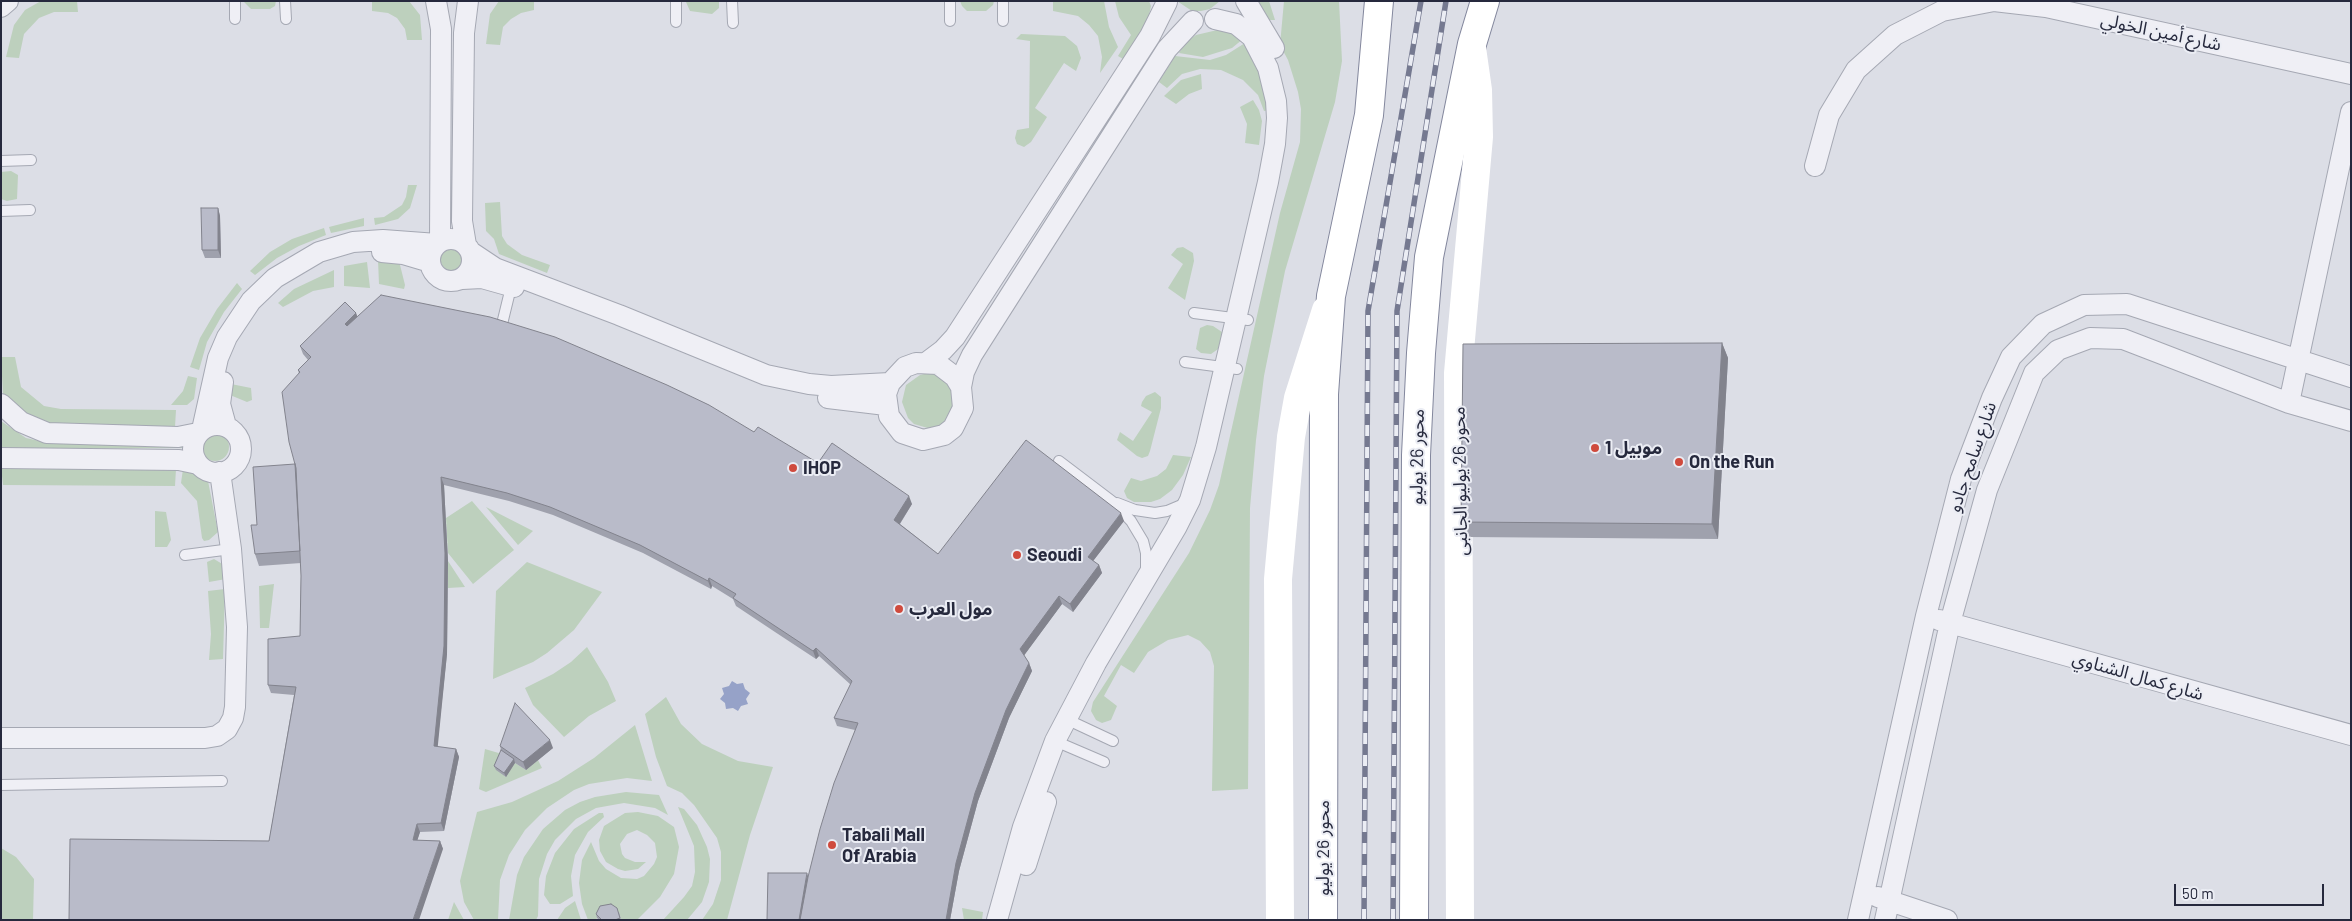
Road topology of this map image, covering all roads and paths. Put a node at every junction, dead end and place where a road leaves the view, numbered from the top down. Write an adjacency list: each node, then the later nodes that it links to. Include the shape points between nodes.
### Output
1 (8, 1): 15 (street)
2 (235, 1): 16 (lane)
3 (286, 1): 17 (lane)
4 (436, 1): 33 (street, via 441,29)
5 (468, 1): 32 (street, via 464,33 462,221)
6 (676, 1): 22 (lane)
7 (732, 1): 23 (lane)
8 (950, 1): 19 (lane)
9 (1003, 1): 20 (lane)
10 (1235, 1): 18 (street, via 1226,13)
11 (1246, 1): 38 (street, via 1280,63 1289,101 1290,123)
12 (1379, 1): 36 (main road, محور 26 يوليو, via 1369,114)
13 (1485, 1): 24 (main road, محور 26 يوليو)
14 (1167, 2): 21 (street, via 1183,17); 41 (street, via 1150,36 954,337)
15 (1, 7)
16 (235, 19)
17 (286, 19)
18 (1216, 19): 21 (street); 38 (street, via 1236,24 1252,37 1268,68 1276,101 1275,144)
19 (950, 20)
20 (1003, 21)
21 (1193, 21): 46 (street, via 1168,50 972,355)
22 (676, 22)
23 (732, 23)
24 (1472, 44): 78 (main road, محور 26 يوليو, via 1429,257 1421,353 1416,465); 79 (main road, محور 26 يوليو الجانبى, via 1479,136 1463,373 1465,530)
25 (2351, 74): 29 (street, شارع أمين الخولي, via 2046,6 1994,2 1942,11 1895,34 1856,70 1829,115)
26 (2351, 112): 40 (street)
27 (31, 160): 28 (lane)
28 (1, 161)
29 (1815, 166)
30 (30, 210): 31 (lane)
31 (1, 211)
32 (469, 248): 33 (street, via 453,239); 34 (street, via 471,268); 35 (street)
33 (436, 249): 34 (street, via 432,269 441,279); 51 (street, via 403,254 360,253 326,263 288,283 269,298 250,320 231,355 220,393); 52 (street, via 383,240 353,242 319,252 275,278 251,301 227,338 218,358)
34 (462, 279): 35 (street)
35 (512, 281): 39 (lane); 45 (street, via 619,315 766,375 831,386); 49 (street, via 543,297 768,386)
36 (1331, 296): 76 (main road, via 1309,358 1290,438 1278,579); 77 (main road, محور 26 يوليو, via 1324,394)
37 (1194, 314): 38 (lane)
38 (1242, 319): 43 (street)
39 (502, 324)
40 (2298, 358): 44 (street, شارع سامح جادو); 47 (street); 62 (street, شارع سامح جادو, via 2127,304 2084,305 2043,324 2011,357 1992,398 1961,479)
41 (927, 362): 45 (street, via 905,367); 46 (street, via 947,370)
42 (1185, 362): 43 (lane)
43 (1231, 368): 57 (street); 64 (street, via 1219,448 1187,536)
44 (2351, 377)
45 (890, 383): 49 (street)
46 (961, 387): 49 (street, via 963,403 959,419 944,435 934,439 923,440 902,433 891,420)
47 (2288, 403): 50 (street, شارع سامح جادو); 63 (street, شارع سامح جادو, via 2123,339 2090,338 2058,350 2034,373 2005,442 1987,490)
48 (1, 404): 52 (street, via 21,422 47,433 178,437)
49 (886, 405)
50 (2351, 421)
51 (226, 426): 52 (street, via 209,426); 56 (street, via 238,438 239,456 235,464)
52 (200, 432): 55 (street, via 192,448)
53 (1, 458): 55 (street, via 179,460)
54 (1059, 461): 58 (lane)
55 (198, 464): 56 (street, via 208,471)
56 (220, 472): 59 (street)
57 (1190, 500): 58 (lane, via 1155,513); 61 (street)
58 (1113, 502): 61 (lane, via 1143,540 1147,567)
59 (231, 548): 60 (lane); 66 (street, via 236,666 235,707 227,729 217,736 205,738)
60 (185, 555)
61 (1145, 580): 64 (street, via 1096,662)
62 (1926, 616): 63 (street, شارع كمال الشناوي); 72 (street, شارع سامح جادو)
63 (1950, 623): 65 (street, شارع كمال الشناوي); 73 (street, شارع سامح جادو)
64 (1071, 722): 67 (lane); 68 (street)
65 (2351, 735)
66 (1, 738)
67 (1113, 741)
68 (1061, 743): 69 (lane); 74 (street, via 1023,827); 75 (street)
69 (1104, 762)
70 (222, 781): 71 (lane)
71 (1, 785)
72 (1865, 893): 73 (street); 80 (street, شارع سامح جادو)
73 (1887, 910): 81 (street)
74 (997, 920)
75 (1010, 920)
76 (1280, 920)
77 (1323, 920)
78 (1414, 920)
79 (1460, 920)
80 (1858, 920)
81 (1947, 920)

